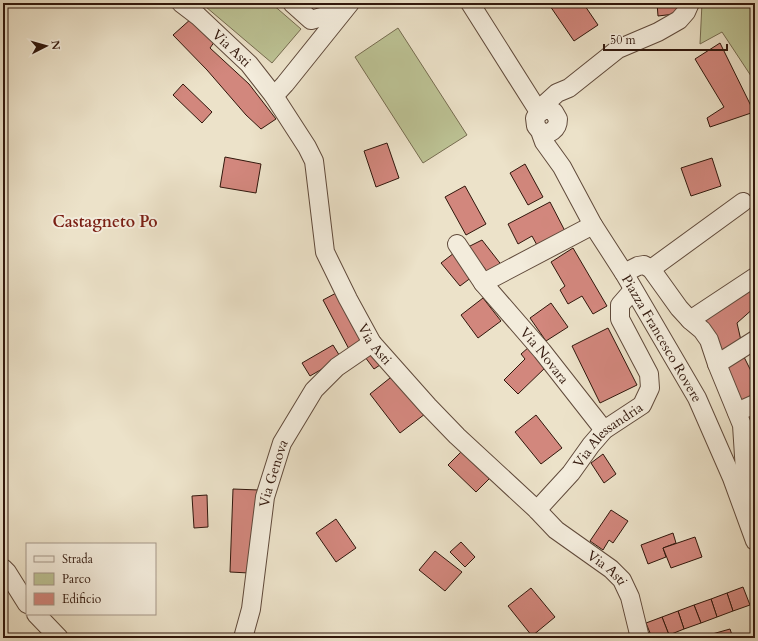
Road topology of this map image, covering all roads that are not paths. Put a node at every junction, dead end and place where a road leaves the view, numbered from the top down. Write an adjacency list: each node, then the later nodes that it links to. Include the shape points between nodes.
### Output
1 (181, 3): 6 (street, Via Asti, via 249,64)
2 (292, 3): 5 (street, via 310,20)
3 (470, 3): 7 (street, Piazza Francesco Rovere)
4 (690, 3): 7 (street, via 679,20 618,49 569,88)
5 (346, 7): 6 (street)
6 (274, 96): 18 (street, Via Asti, via 314,161 325,252)
7 (547, 119): 9 (street, Piazza Francesco Rovere, via 544,142 562,167)
8 (743, 202): 11 (street)
9 (593, 225): 12 (street, Piazza Francesco Rovere); 14 (street)
10 (457, 244): 14 (street, Via Novara)
11 (651, 269): 12 (street, via 644,265 638,266); 16 (street)
12 (624, 274): 15 (street, Piazza Francesco Rovere)
13 (755, 277): 16 (street)
14 (483, 283): 22 (street, Via Novara, via 542,351)
15 (633, 290): 22 (street, Via Alessandria, via 620,305 620,319 649,374 650,388 642,405); 24 (street, Piazza Francesco Rovere, via 698,398)
16 (690, 320): 19 (street, via 709,340)
17 (755, 340): 19 (street)
18 (372, 343): 23 (street, Via Asti, via 428,406); 30 (street, Via Genova, via 337,367 314,390 282,443 265,497 251,609)
19 (717, 364): 21 (street)
20 (755, 404): 21 (street)
21 (745, 424): 24 (street)
22 (604, 430): 23 (street, Via Alessandria, via 571,473)
23 (537, 510): 31 (street, Via Asti, via 556,530 611,569 622,580 630,597)
24 (747, 516): 25 (street)
25 (755, 541)
26 (3, 568): 27 (street)
27 (26, 602)
28 (37, 615): 29 (street)
29 (59, 638)
30 (243, 638)
31 (640, 638)

